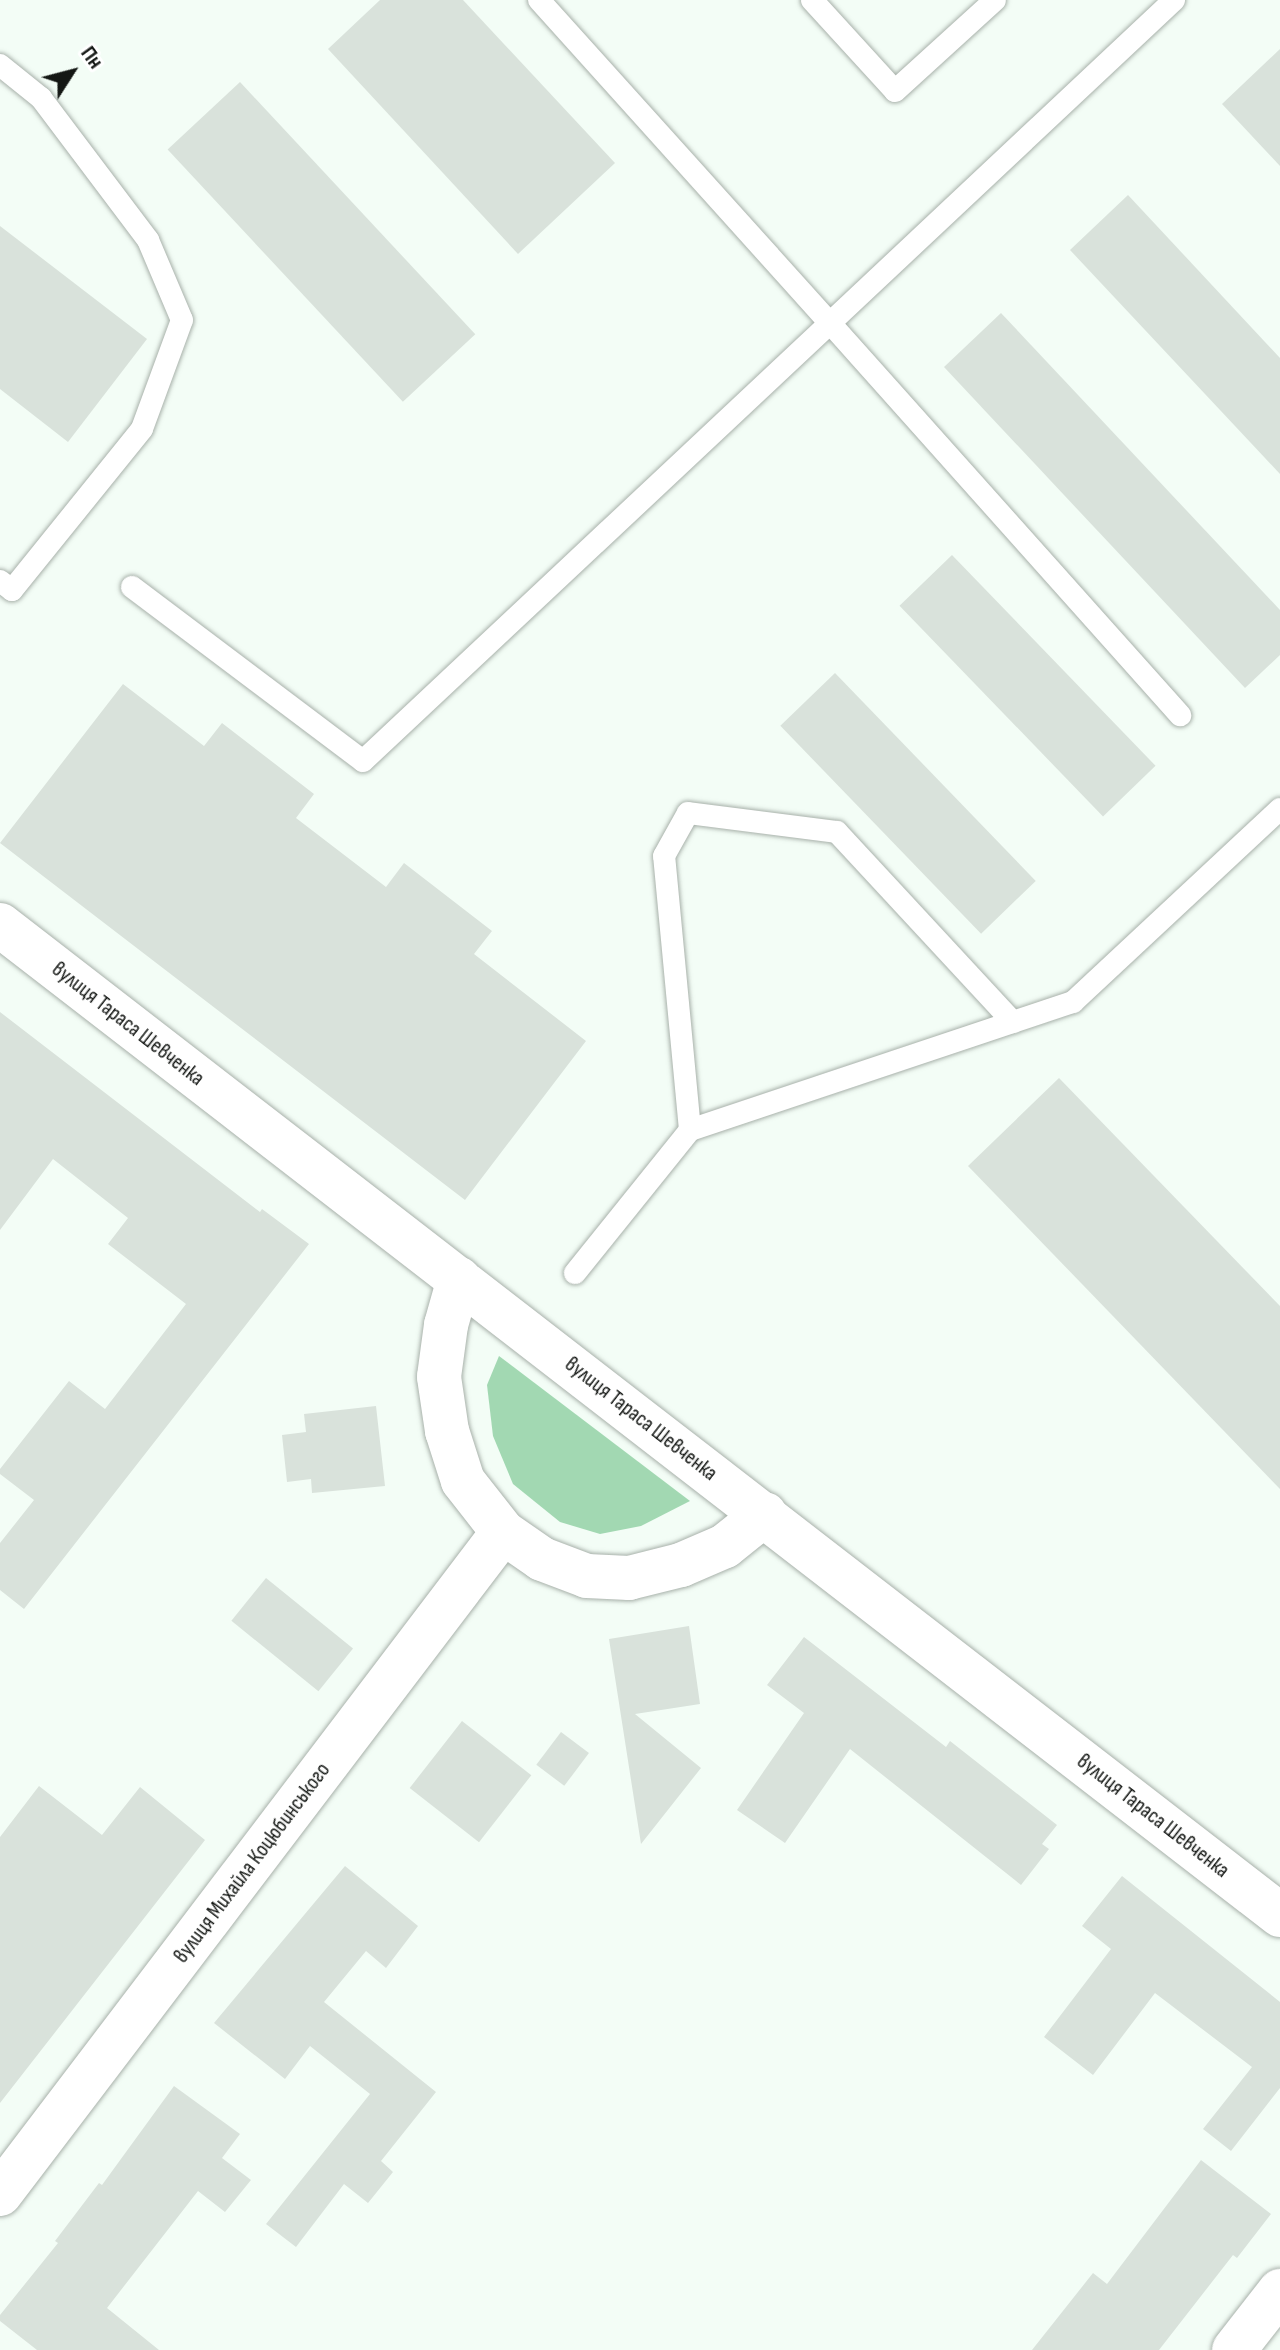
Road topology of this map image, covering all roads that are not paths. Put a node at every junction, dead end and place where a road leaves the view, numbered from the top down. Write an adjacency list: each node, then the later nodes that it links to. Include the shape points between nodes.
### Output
1 (539, 0): 6 (lane)
2 (812, 0): 3 (lane, via 895,91)
3 (995, 0)
4 (1174, 0): 6 (lane)
5 (0, 65): 7 (lane, via 41,98 148,240 182,320 142,429 12,590)
6 (830, 323): 8 (lane, via 363,761); 9 (lane)
7 (0, 581)
8 (132, 587)
9 (1180, 715)
10 (1280, 809): 12 (lane, via 1073,1002)
11 (0, 925): 15 (street, вулиця Тараса Шевченка)
12 (1013, 1022): 13 (lane); 13 (lane, via 837,832 688,813 664,856)
13 (690, 1130): 14 (lane)
14 (575, 1273)
15 (459, 1279): 16 (street, вулиця Тараса Шевченка); 17 (street, via 439,1377 447,1431 463,1481)
16 (765, 1514): 17 (street, via 725,1546 681,1565 629,1578 587,1576 542,1559); 18 (street, вулиця Тараса Шевченка)
17 (503, 1532): 19 (street, вулиця Михайла Коцюбинського)
18 (1280, 1915)
19 (0, 2194)
20 (1280, 2291): 21 (street)
21 (1234, 2350)

